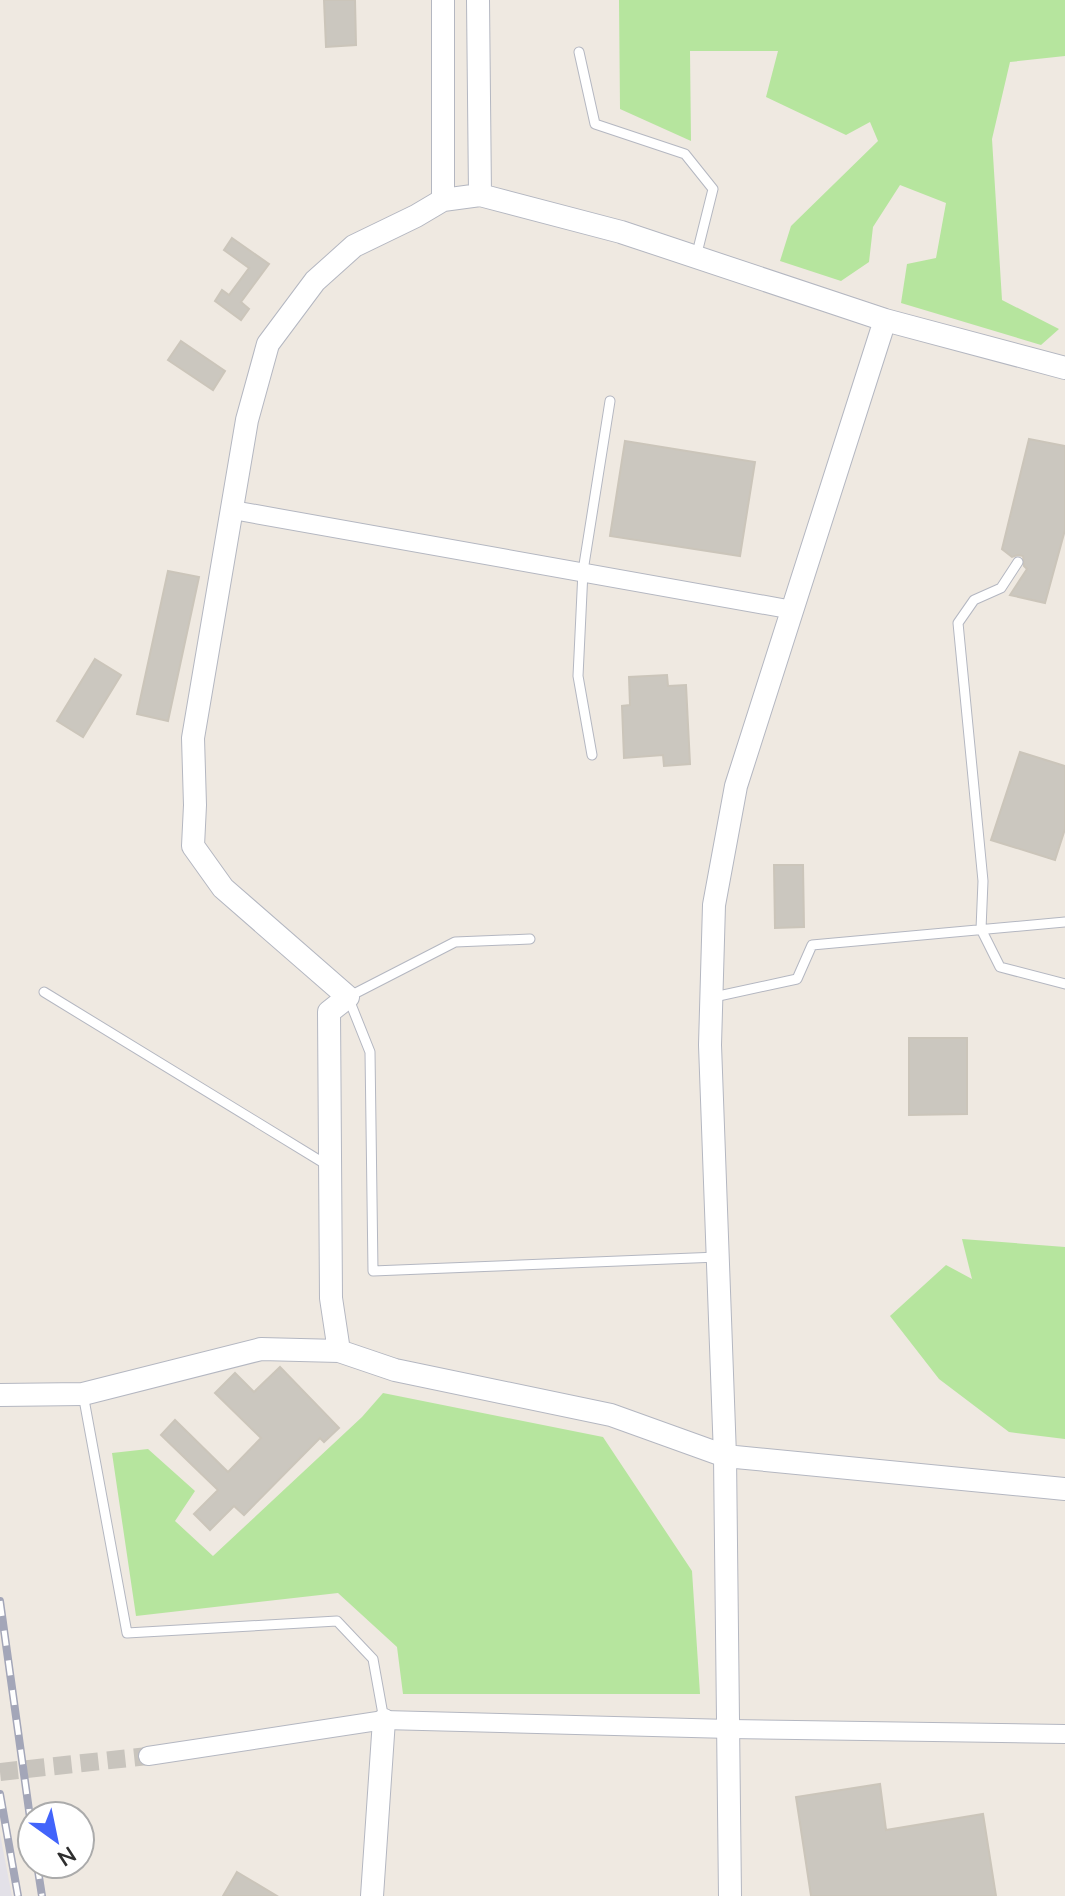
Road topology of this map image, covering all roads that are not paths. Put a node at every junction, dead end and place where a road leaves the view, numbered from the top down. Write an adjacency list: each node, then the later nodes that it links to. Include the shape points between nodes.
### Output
1 (443, 0): 5 (street)
2 (478, 0): 4 (street)
3 (579, 52): 6 (lane, via 595,124 685,154 713,189)
4 (480, 195): 5 (street); 6 (street)
5 (443, 200): 10 (street, via 354,246 315,281 268,344 247,420)
6 (696, 257): 7 (street)
7 (885, 320): 8 (street); 13 (street)
8 (1065, 368)
9 (610, 401): 12 (lane)
10 (233, 510): 12 (street); 20 (street, via 193,738 193,846 223,888)
11 (1018, 562): 16 (lane, via 1001,588 974,600 958,623 983,881)
12 (583, 571): 13 (street); 14 (lane, via 578,676)
13 (793, 610): 21 (street, via 736,786 714,905)
14 (592, 755)
15 (1065, 922): 16 (lane)
16 (981, 929): 18 (lane, via 1000,967); 21 (lane, via 812,945 797,979)
17 (530, 939): 20 (lane, via 455,942)
18 (1065, 984)
19 (44, 992): 22 (lane)
20 (348, 997): 22 (street, via 329,1012); 23 (lane, via 370,1052 373,1271)
21 (711, 998): 23 (street)
22 (330, 1167): 24 (street, via 331,1298)
23 (718, 1257): 27 (street)
24 (339, 1351): 25 (street, via 261,1349); 27 (street, via 395,1370 611,1415)
25 (83, 1394): 26 (street); 29 (lane, via 127,1633 337,1621 373,1659)
26 (0, 1395)
27 (725, 1456): 28 (street); 30 (street)
28 (1065, 1489)
29 (384, 1720): 30 (street); 32 (street); 33 (street)
30 (730, 1729): 31 (street); 34 (street)
31 (1065, 1734)
32 (148, 1756)
33 (372, 1896)
34 (730, 1896)

